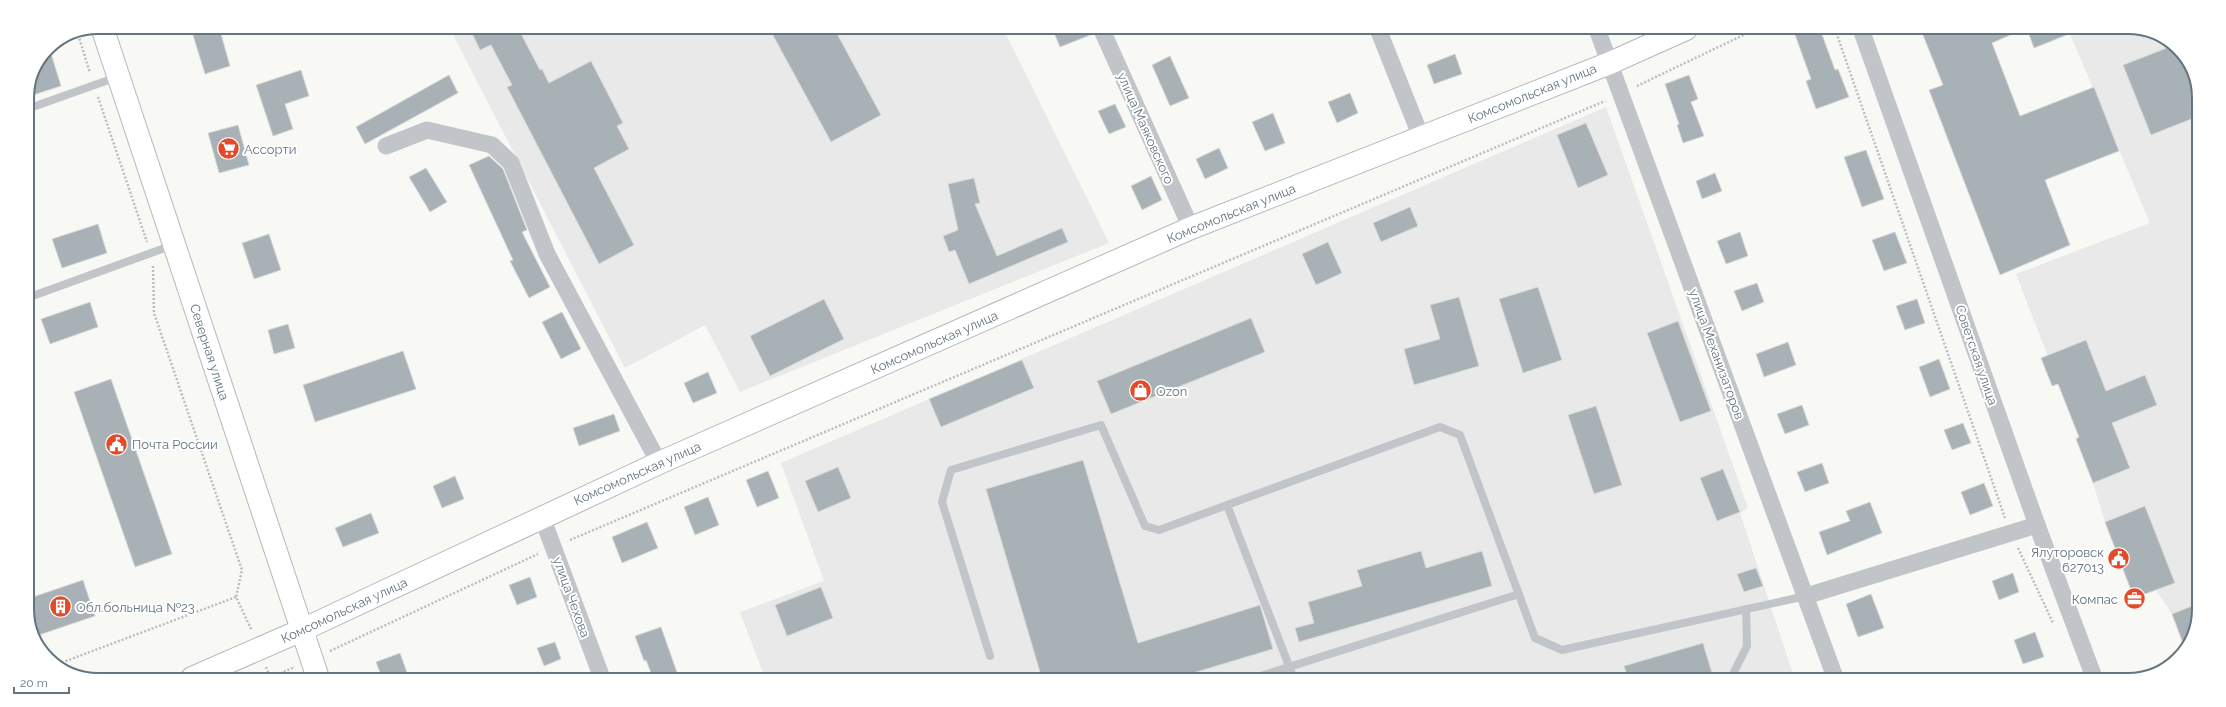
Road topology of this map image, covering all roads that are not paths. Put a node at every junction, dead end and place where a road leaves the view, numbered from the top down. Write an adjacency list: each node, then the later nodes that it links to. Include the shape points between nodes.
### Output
1 (104, 34): 8 (street, Северная улица)
2 (1104, 34): 12 (street, улица Маяковского)
3 (1380, 34): 10 (street)
4 (1599, 34): 7 (street, улица Механизаторов)
5 (1674, 34): 7 (street, Комсомольская улица)
6 (1863, 34): 18 (street, Советская улица)
7 (1610, 62): 10 (street, Комсомольская улица); 20 (street, улица Механизаторов)
8 (118, 76): 9 (lane); 13 (street, Северная улица)
9 (34, 106)
10 (1421, 137): 12 (street, Комсомольская улица)
11 (386, 146): 15 (street, via 427,130 492,145 511,163 547,254)
12 (1191, 228): 15 (street, Комсомольская улица)
13 (174, 244): 14 (lane); 22 (street, Северная улица)
14 (34, 295)
15 (659, 462): 17 (street, Комсомольская улица)
16 (1227, 505): 19 (lane, via 1440,427 1460,435); 23 (lane, via 1159,530 1145,526 1101,425 951,470 942,502); 24 (lane)
17 (542, 516): 22 (street, Комсомольская улица); 27 (street, улица Чехова)
18 (2037, 525): 20 (street); 32 (street, Советская улица)
19 (1519, 594): 21 (lane, via 1535,638 1562,650); 24 (lane)
20 (1806, 596): 21 (lane); 31 (street, улица Механизаторов)
21 (1746, 609): 30 (lane, via 1747,646)
22 (302, 630): 25 (street, Северная улица); 26 (street, Комсомольская улица)
23 (990, 656)
24 (1289, 667): 28 (lane); 29 (lane)
25 (315, 669)
26 (203, 673)
27 (600, 673)
28 (1270, 673)
29 (1292, 673)
30 (1734, 673)
31 (1834, 673)
32 (2092, 673)

